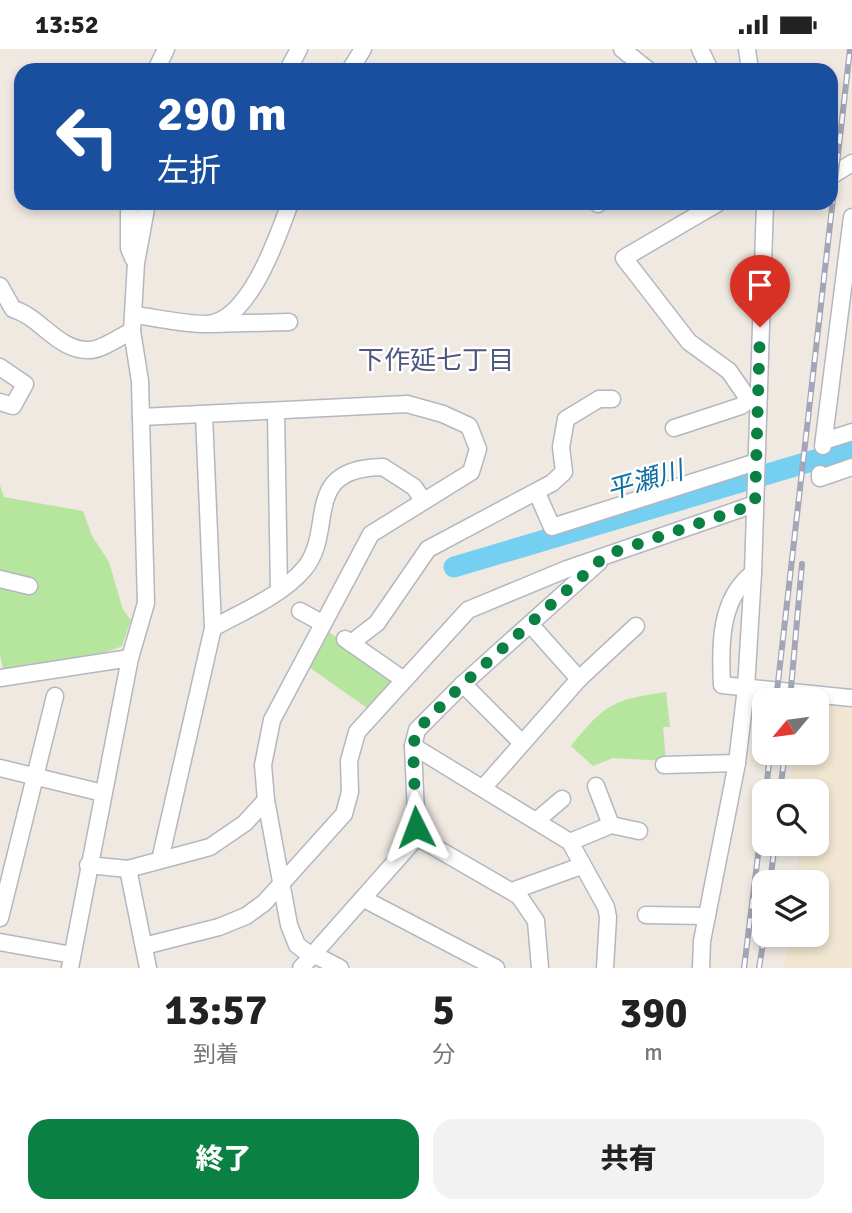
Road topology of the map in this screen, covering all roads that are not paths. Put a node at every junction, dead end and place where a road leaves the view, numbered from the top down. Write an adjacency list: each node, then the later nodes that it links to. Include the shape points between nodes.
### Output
1 (622, 49): 2 (street)
2 (639, 63)
3 (129, 210): 9 (street, via 129,248)
4 (146, 210): 9 (street)
5 (287, 210): 13 (street, via 256,284 231,311)
6 (706, 210): 17 (street, via 624,258 690,342 729,371)
7 (765, 210): 17 (street)
8 (852, 217): 14 (street)
9 (136, 263): 12 (street)
10 (0, 286): 12 (street, via 13,309 58,341 91,350)
11 (289, 322): 13 (street)
12 (133, 323): 13 (street); 21 (street)
13 (209, 324)
14 (846, 324): 23 (street, via 824,444)
15 (0, 367): 18 (street, via 25,384 13,406)
16 (612, 399): 27 (street, via 599,399 566,419 561,447 564,472)
17 (753, 400): 22 (street); 24 (street)
18 (0, 402)
19 (276, 412): 20 (street); 28 (street, via 407,404 458,419 475,436 477,459 457,484); 34 (street)
20 (204, 415): 21 (street); 39 (street)
21 (141, 417): 40 (street, via 146,603)
22 (674, 428)
23 (852, 432)
24 (755, 464): 27 (street, via 552,527); 29 (street)
25 (852, 467): 26 (street, via 820,478)
26 (820, 474)
27 (537, 493): 43 (street, via 428,549 377,623 348,641)
28 (423, 500): 34 (street, via 414,487 383,467 353,471 339,479 324,498 311,560); 36 (street, via 371,534)
29 (756, 501): 30 (street); 31 (street)
30 (606, 555): 37 (street); 43 (street, via 468,610)
31 (753, 573): 45 (street); 45 (street, via 735,592 720,648 722,685)
32 (0, 579): 33 (street)
33 (29, 586)
34 (279, 591): 39 (street)
35 (300, 611): 36 (street)
36 (322, 623): 58 (street, via 266,738)
37 (530, 624): 42 (street); 44 (street)
38 (636, 627): 42 (street)
39 (213, 628): 64 (street)
40 (130, 658): 41 (street); 56 (street)
41 (0, 678)
42 (579, 679): 48 (street)
43 (404, 680): 69 (street, via 357,732 344,814)
44 (463, 684): 48 (street); 49 (street, via 417,730)
45 (746, 688): 47 (street); 50 (street)
46 (55, 696): 53 (street)
47 (852, 698)
48 (522, 743): 55 (street)
49 (413, 746): 55 (street); 62 (street)
50 (737, 763): 51 (street); 73 (street)
51 (664, 765)
52 (0, 768): 53 (street)
53 (35, 776): 56 (street); 65 (street)
54 (596, 786): 60 (street)
55 (482, 788): 59 (street)
56 (103, 793): 66 (street)
57 (562, 799): 59 (street)
58 (266, 800): 64 (street, via 223,840); 69 (street)
59 (536, 821): 63 (street)
60 (611, 825): 61 (street); 63 (street)
61 (639, 831)
62 (417, 837): 70 (street); 71 (street)
63 (570, 842): 67 (street)
64 (160, 860): 68 (street)
65 (7, 863): 74 (street)
66 (88, 865): 68 (street); 78 (street)
67 (581, 866): 70 (street); 83 (street, via 609,908)
68 (128, 869): 76 (street)
69 (283, 884): 76 (street, via 246,916); 77 (street, via 292,938)
70 (512, 891): 82 (street, via 536,921)
71 (363, 899): 77 (street); 81 (street)
72 (646, 915): 73 (street)
73 (706, 916): 84 (street)
74 (0, 918)
75 (0, 942): 78 (street)
76 (144, 946): 79 (street)
77 (310, 960): 80 (street)
78 (71, 962)
79 (148, 968)
80 (340, 968)
81 (496, 968)
82 (540, 968)
83 (605, 968)
84 (701, 968)

